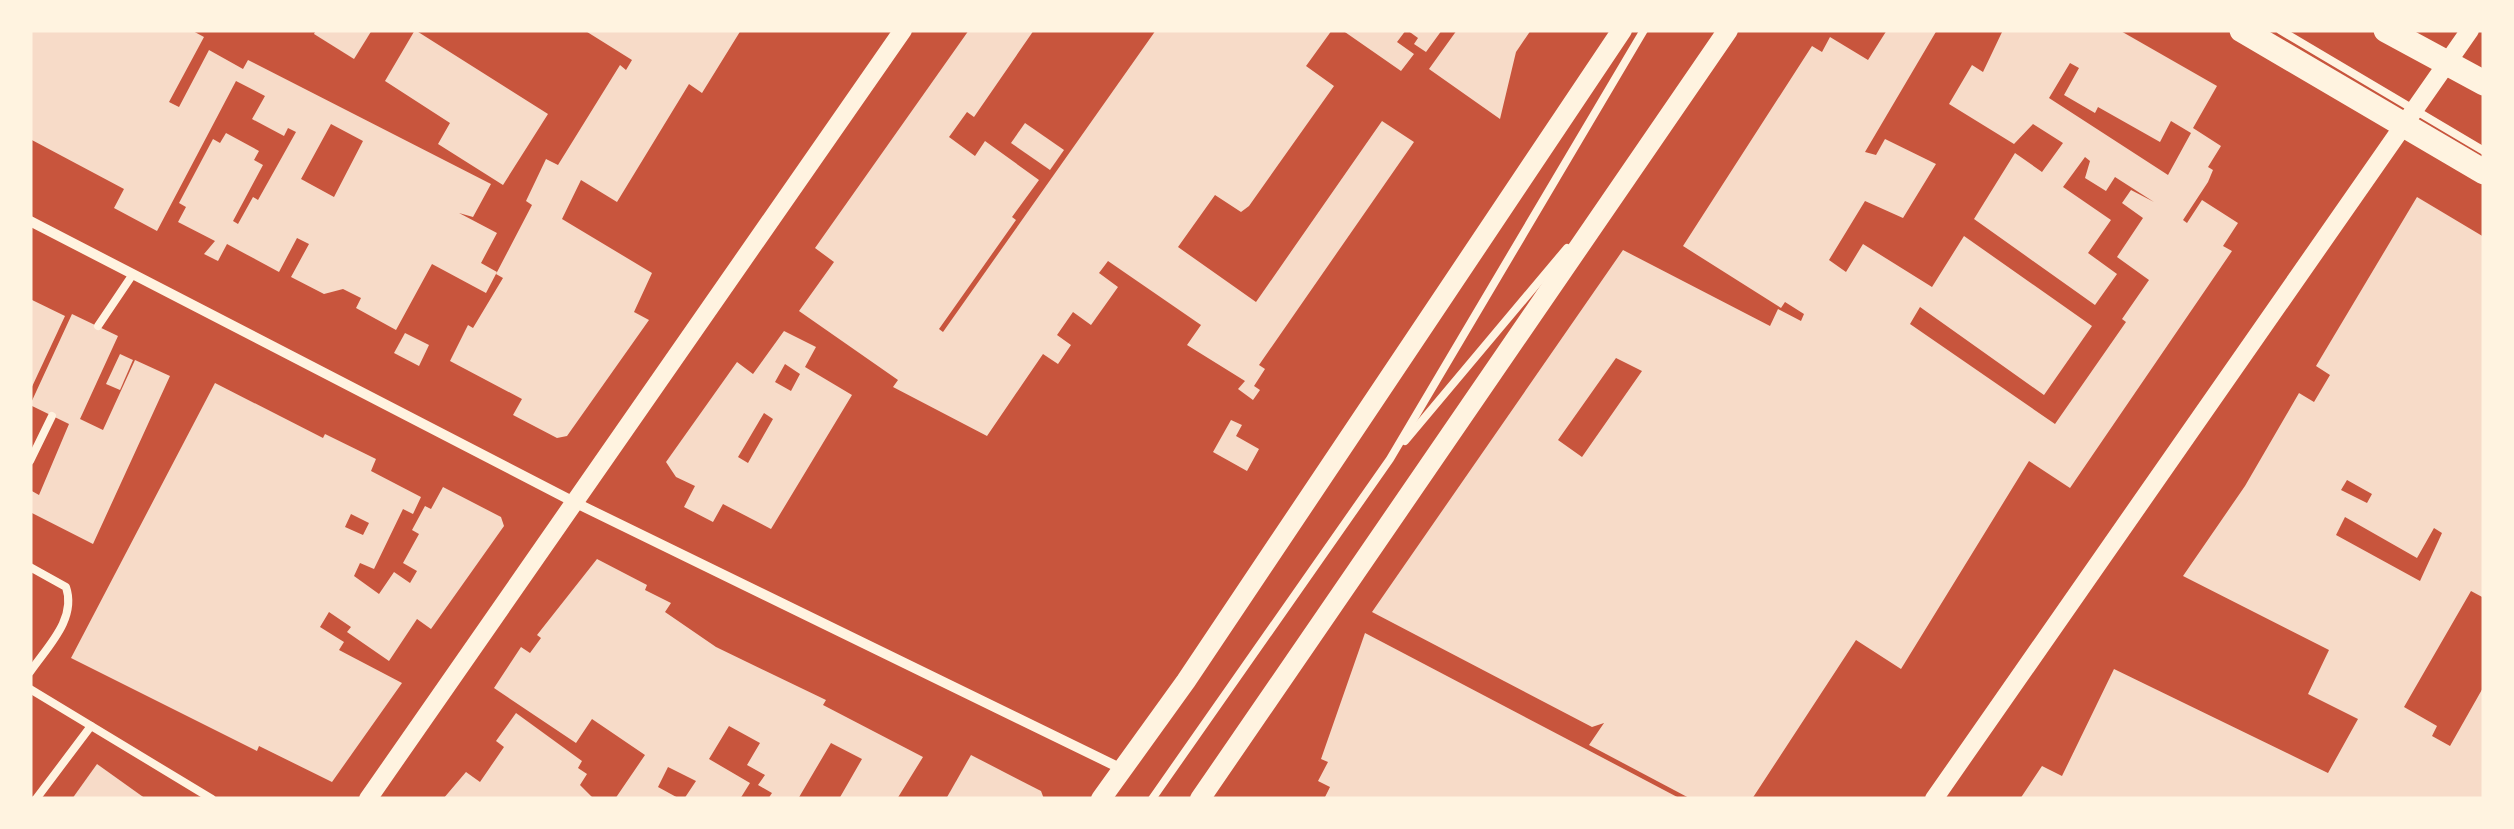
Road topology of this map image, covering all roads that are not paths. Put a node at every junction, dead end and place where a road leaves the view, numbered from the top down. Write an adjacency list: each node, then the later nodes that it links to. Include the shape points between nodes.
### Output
1 (903, 30): 22 (street)
2 (1622, 30): 27 (main road)
3 (1644, 30): 20 (lane)
4 (1728, 30): 15 (main road)
5 (2242, 30): 12 (main road)
6 (2280, 30): 12 (lane)
7 (2386, 30): 9 (main road)
8 (2470, 30): 9 (street)
9 (2448, 62): 10 (main road); 11 (lane); 12 (street)
10 (2484, 83)
11 (2484, 95)
12 (2409, 119): 13 (lane); 14 (main road); 34 (street)
13 (2484, 150)
14 (2484, 172)
15 (1620, 185): 20 (lane); 33 (main road)
16 (30, 221): 17 (street)
17 (133, 274): 18 (lane); 22 (street)
18 (98, 326)
19 (52, 416): 21 (lane)
20 (1390, 459): 32 (lane)
21 (30, 461)
22 (574, 502): 27 (street); 30 (street)
23 (30, 567): 24 (lane, via 66,588 70,600 68,615)
24 (30, 672)
25 (30, 689): 26 (lane)
26 (91, 726): 28 (lane); 29 (lane)
27 (1122, 769): 31 (main road)
28 (36, 799)
29 (212, 799)
30 (368, 799)
31 (1101, 799)
32 (1152, 799)
33 (1200, 799)
34 (1934, 799)

